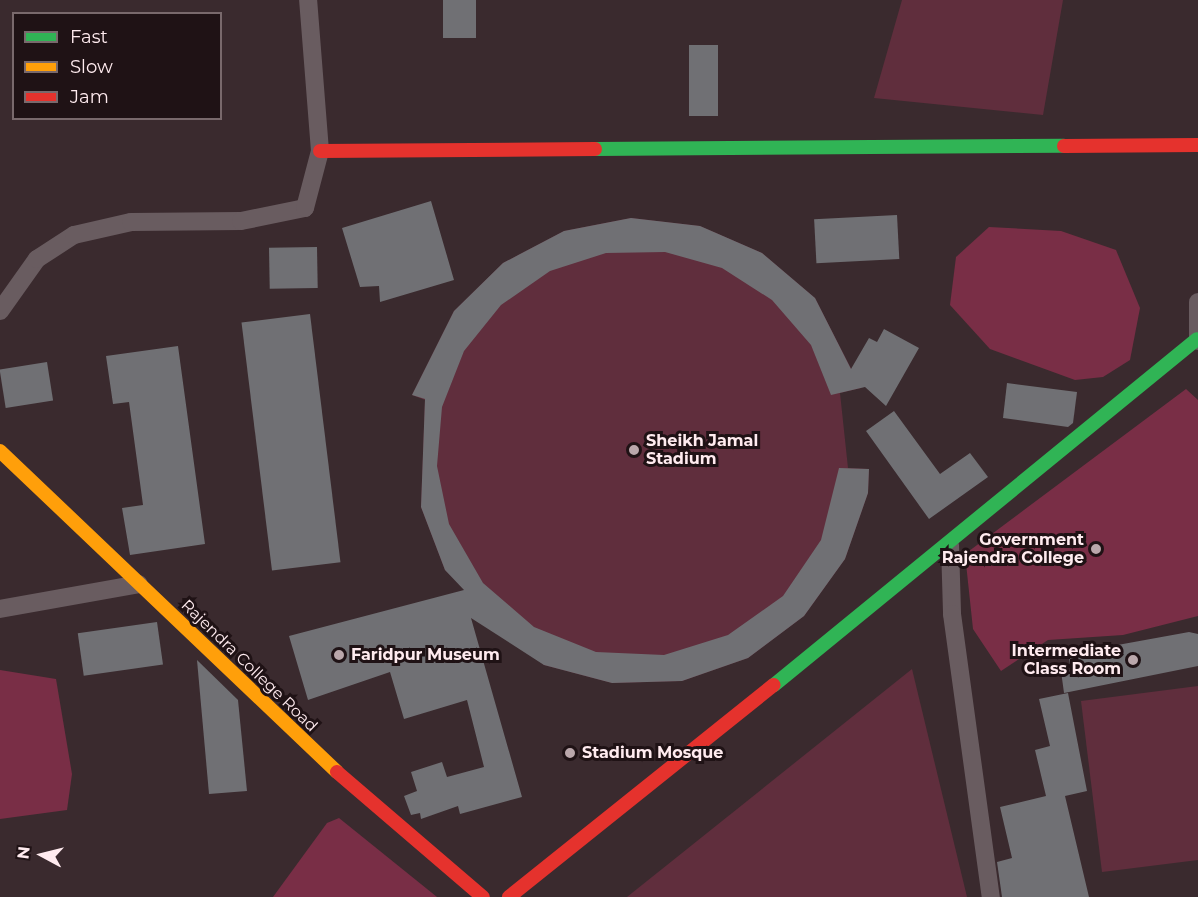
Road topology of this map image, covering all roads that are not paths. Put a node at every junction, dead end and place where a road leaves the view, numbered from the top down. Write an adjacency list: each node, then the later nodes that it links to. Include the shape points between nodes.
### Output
1 (308, 0): 3 (street)
2 (1198, 145): 3 (street)
3 (320, 151): 5 (street, via 305,208 241,221 131,222 74,235 37,259)
4 (1198, 302): 6 (street)
5 (0, 311)
6 (1198, 340): 8 (street)
7 (0, 451): 9 (street, Rajendra College Road)
8 (950, 546): 12 (street); 13 (street, via 952,614)
9 (139, 584): 10 (street); 11 (street, Rajendra College Road, via 313,751)
10 (0, 609)
11 (483, 897)
12 (509, 897)
13 (992, 897)

